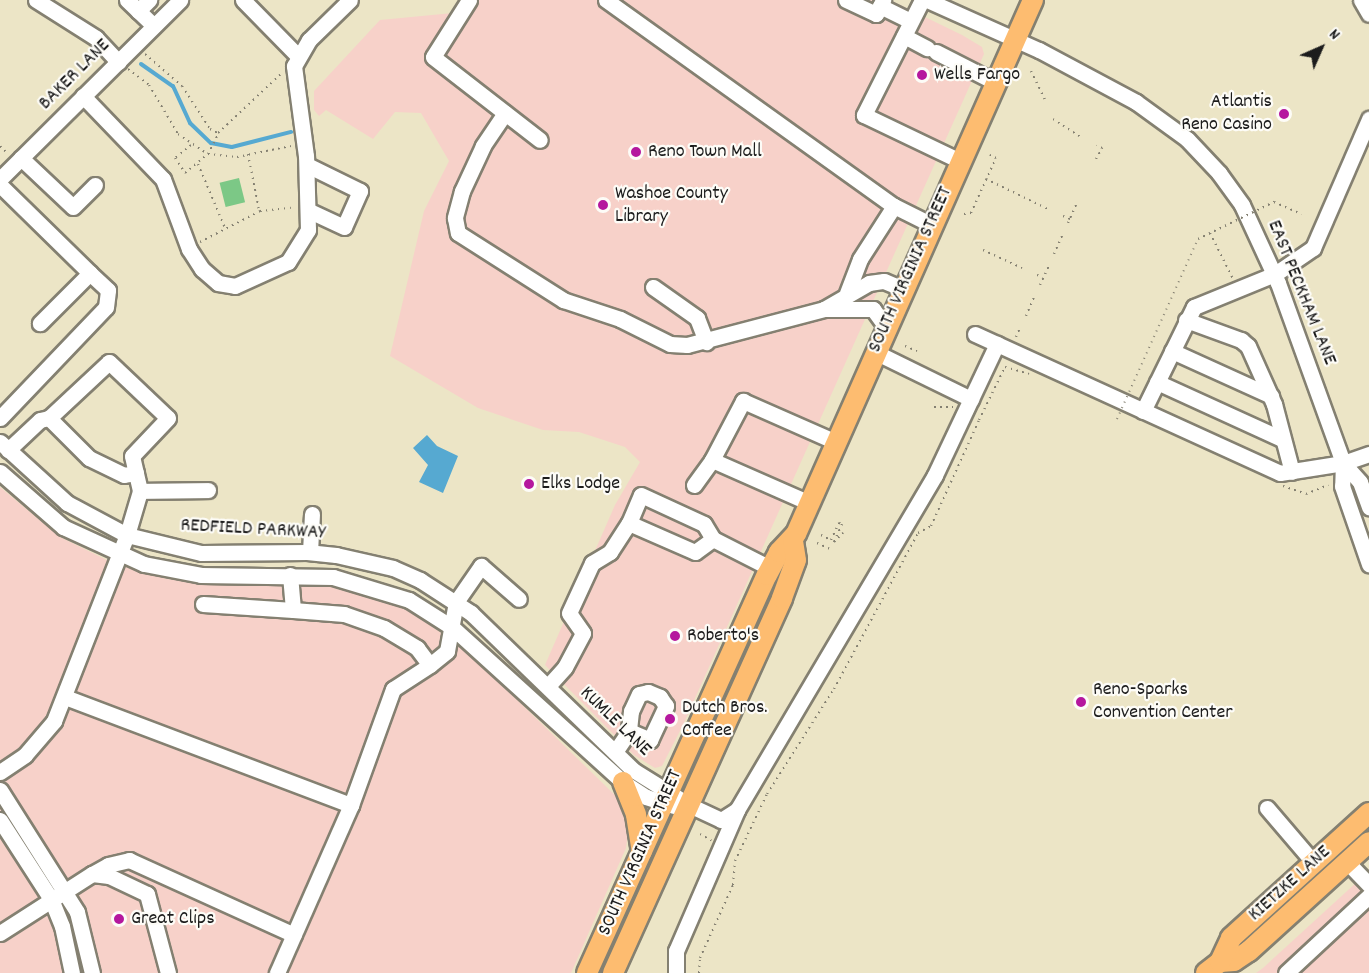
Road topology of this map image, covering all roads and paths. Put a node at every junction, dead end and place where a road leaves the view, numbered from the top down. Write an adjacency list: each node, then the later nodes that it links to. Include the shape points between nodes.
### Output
1 (36, 0): 21 (street, via 96,38)
2 (180, 0): 16 (street, BAKER LANE)
3 (243, 0): 20 (street)
4 (350, 0): 20 (street)
5 (469, 0): 26 (street, via 433,57)
6 (606, 0): 49 (street)
7 (846, 0): 12 (street, via 876,14)
8 (922, 0): 15 (street)
9 (927, 0): 18 (street, EAST PECKHAM LANE)
10 (1033, 0): 18 (main road, SOUTH VIRGINIA STREET)
11 (1361, 0): 14 (street)
12 (882, 3): 15 (street)
13 (138, 4): 16 (street)
14 (1369, 14)
15 (911, 21): 17 (street)
16 (154, 26): 21 (street, BAKER LANE)
17 (904, 36): 23 (street); 41 (street, via 864,116)
18 (1014, 38): 23 (main road, SOUTH VIRGINIA STREET); 70 (street, EAST PECKHAM LANE, via 1136,102 1187,139 1242,205)
19 (145, 54): 29 (path, via 182,86 210,129)
20 (296, 61): 29 (path); 35 (street)
21 (118, 62): 24 (street, BAKER LANE); 32 (path, via 149,85 178,134)
22 (1030, 71): 25 (path)
23 (995, 82): 41 (main road, SOUTH VIRGINIA STREET)
24 (83, 96): 39 (street, BAKER LANE); 63 (street, via 163,179)
25 (1044, 100)
26 (505, 113): 31 (street); 85 (street, via 483,146 462,190 455,218 458,233 563,300 620,319 670,344)
27 (1053, 119): 30 (path)
28 (1369, 119): 70 (street, via 1313,248)
29 (218, 133): 36 (path)
30 (1081, 136)
31 (540, 140)
32 (191, 145): 36 (path); 42 (path, via 175,158 185,173)
33 (1097, 145): 40 (path, via 1102,148)
34 (0, 146): 39 (path)
35 (304, 146): 37 (path, via 274,146); 43 (street)
36 (208, 154): 37 (path); 42 (path)
37 (248, 154): 52 (path)
38 (990, 155): 45 (path, via 996,158)
39 (15, 156): 44 (street, BAKER LANE); 47 (street, via 73,207)
40 (1096, 159)
41 (960, 161): 59 (main road, SOUTH VIRGINIA STREET)
42 (198, 163): 60 (path)
43 (307, 165): 53 (street); 53 (street, via 360,191 344,227)
44 (0, 179)
45 (986, 179): 51 (path); 54 (path, via 971,213)
46 (0, 185): 68 (street)
47 (95, 185)
48 (1077, 203): 57 (path)
49 (894, 206): 59 (street); 76 (street, via 860,260)
50 (291, 208): 52 (path)
51 (1048, 209)
52 (260, 211): 60 (path)
53 (309, 211): 63 (street, via 308,230 296,255 235,286 210,277)
54 (964, 214)
55 (1301, 214): 61 (path, bridge, via 1274,202)
56 (1064, 216): 57 (path)
57 (1070, 219): 58 (path)
58 (1068, 223)
59 (932, 225): 75 (main road, SOUTH VIRGINIA STREET)
60 (225, 228): 63 (path)
61 (1210, 233): 74 (path); 105 (path, bridge, via 1198,239)
62 (1063, 234): 65 (path)
63 (189, 249)
64 (983, 250): 67 (path)
65 (1054, 254)
66 (1049, 266): 71 (path)
67 (1022, 268)
68 (90, 273): 81 (street); 103 (street, via 108,290 106,307)
69 (1037, 274): 71 (path)
70 (1275, 274): 74 (street); 112 (street, EAST PECKHAM LANE)
71 (1043, 277): 72 (path)
72 (1040, 285)
73 (653, 287): 85 (street, via 697,318)
74 (1237, 287): 80 (street, via 1194,307)
75 (903, 289): 76 (street, via 884,281); 82 (main road, SOUTH VIRGINIA STREET)
76 (847, 293): 78 (street)
77 (1034, 297): 79 (path)
78 (824, 309): 82 (street, via 867,307 880,314); 85 (street)
79 (1026, 316)
80 (1186, 320): 90 (street); 96 (street, via 1248,346)
81 (40, 323)
82 (886, 327): 91 (main road, SOUTH VIRGINIA STREET)
83 (1020, 328): 86 (path)
84 (975, 334): 87 (street)
85 (706, 342)
86 (1014, 342)
87 (996, 344): 97 (street); 101 (street)
88 (905, 346): 89 (path)
89 (917, 351)
90 (1172, 351): 95 (street); 96 (street)
91 (875, 352): 97 (street); 108 (main road, SOUTH VIRGINIA STREET)
92 (1005, 362): 93 (path)
93 (1005, 367): 94 (path); 106 (path)
94 (1037, 378)
95 (1157, 382): 101 (street); 107 (street)
96 (1271, 396): 107 (street)
97 (971, 399): 153 (street, via 929,485)
98 (934, 407): 99 (path)
99 (953, 407)
100 (1108, 410): 101 (path)
101 (1136, 414): 115 (street)
102 (973, 417): 106 (path)
103 (0, 418)
104 (50, 418): 109 (street, via 40,420); 114 (street, via 89,458 124,475); 114 (street, via 109,362 168,418 132,456)
105 (1117, 419)
106 (979, 420): 161 (path, via 931,526 918,533 834,690 767,794)
107 (1282, 439): 115 (street)
108 (836, 442): 111 (street, via 743,401); 120 (main road, SOUTH VIRGINIA STREET)
109 (4, 446): 126 (street, REDFIELD PARKWAY, via 67,503)
110 (1369, 454): 112 (street)
111 (712, 460): 117 (street); 120 (street)
112 (1343, 463): 115 (street); 121 (street, EAST PECKHAM LANE, via 1360,482); 133 (street, EAST PECKHAM LANE, via 1342,486)
113 (0, 472): 132 (street, via 63,527)
114 (136, 473): 119 (street)
115 (1282, 477): 116 (path, via 1306,494)
116 (1331, 484)
117 (694, 485)
118 (208, 490): 119 (street)
119 (140, 491): 126 (street)
120 (810, 503): 128 (main road, SOUTH VIRGINIA STREET)
121 (1369, 507)
122 (312, 514): 131 (street)
123 (629, 523): 127 (street, via 695,552); 127 (street, via 641,495 704,524); 142 (street, via 610,552 592,563 569,612 583,633 565,667)
124 (843, 533): 125 (path, via 834,542 842,524 839,523 831,540)
125 (821, 535)
126 (127, 536): 131 (street, REDFIELD PARKWAY, via 201,553); 132 (street)
127 (713, 539): 134 (street)
128 (793, 542): 134 (main road, SOUTH VIRGINIA STREET, via 778,552); 151 (main road, SOUTH VIRGINIA STREET, via 796,560 782,598)
129 (817, 543): 130 (path)
130 (830, 549)
131 (310, 552): 137 (street, REDFIELD PARKWAY, via 393,568)
132 (118, 555): 135 (street, via 175,572); 143 (street)
133 (1369, 564)
134 (770, 568): 149 (main road, SOUTH VIRGINIA STREET)
135 (290, 575): 139 (street); 140 (street, via 333,577 385,590 432,612)
136 (519, 599): 137 (street, via 481,566)
137 (456, 602): 140 (street); 142 (street, KUMLE LANE)
138 (203, 604): 139 (street)
139 (292, 610): 141 (street, via 344,615 384,628 417,648)
140 (453, 628): 141 (street, via 447,651); 147 (street, KUMLE LANE)
141 (430, 664): 150 (street, via 393,689)
142 (548, 686): 145 (street, KUMLE LANE)
143 (65, 697): 146 (street, via 54,721 34,746); 150 (street)
144 (629, 732): 144 (street, via 650,740 666,706 660,697 648,692 639,694 631,711); 145 (street)
145 (615, 752): 149 (street, KUMLE LANE)
146 (0, 772)
147 (623, 782): 149 (street, KUMLE LANE); 157 (main road, via 636,815)
148 (0, 790): 164 (street)
149 (666, 798): 151 (street, KUMLE LANE); 157 (main road, SOUTH VIRGINIA STREET)
150 (351, 805): 168 (street)
151 (689, 805): 153 (street, KUMLE LANE, via 721,820); 175 (main road, SOUTH VIRGINIA STREET)
152 (1267, 808): 159 (street)
153 (737, 810): 176 (street, via 676,951)
154 (1369, 813): 159 (main road, KIETZKE LANE)
155 (0, 820): 166 (street)
156 (1369, 842): 160 (main road, KIETZKE LANE)
157 (642, 852): 174 (main road, SOUTH VIRGINIA STREET)
158 (725, 861): 161 (path)
159 (1314, 862): 169 (main road, KIETZKE LANE, via 1231,938)
160 (1347, 862): 163 (street); 169 (main road, KIETZKE LANE, via 1249,951)
161 (734, 868): 177 (path, via 733,885 700,958)
162 (92, 874): 164 (street); 168 (street, via 129,860); 172 (street, via 109,876 147,894)
163 (1369, 885)
164 (65, 891): 166 (street); 171 (street, via 77,912)
165 (1369, 896): 178 (street)
166 (51, 899): 167 (street); 170 (street, via 62,926)
167 (0, 933)
168 (294, 935): 173 (street)
169 (1218, 969)
170 (72, 973)
171 (92, 973)
172 (168, 973)
173 (277, 973)
174 (587, 973)
175 (613, 973)
176 (676, 973)
177 (699, 973)
178 (1286, 973)

